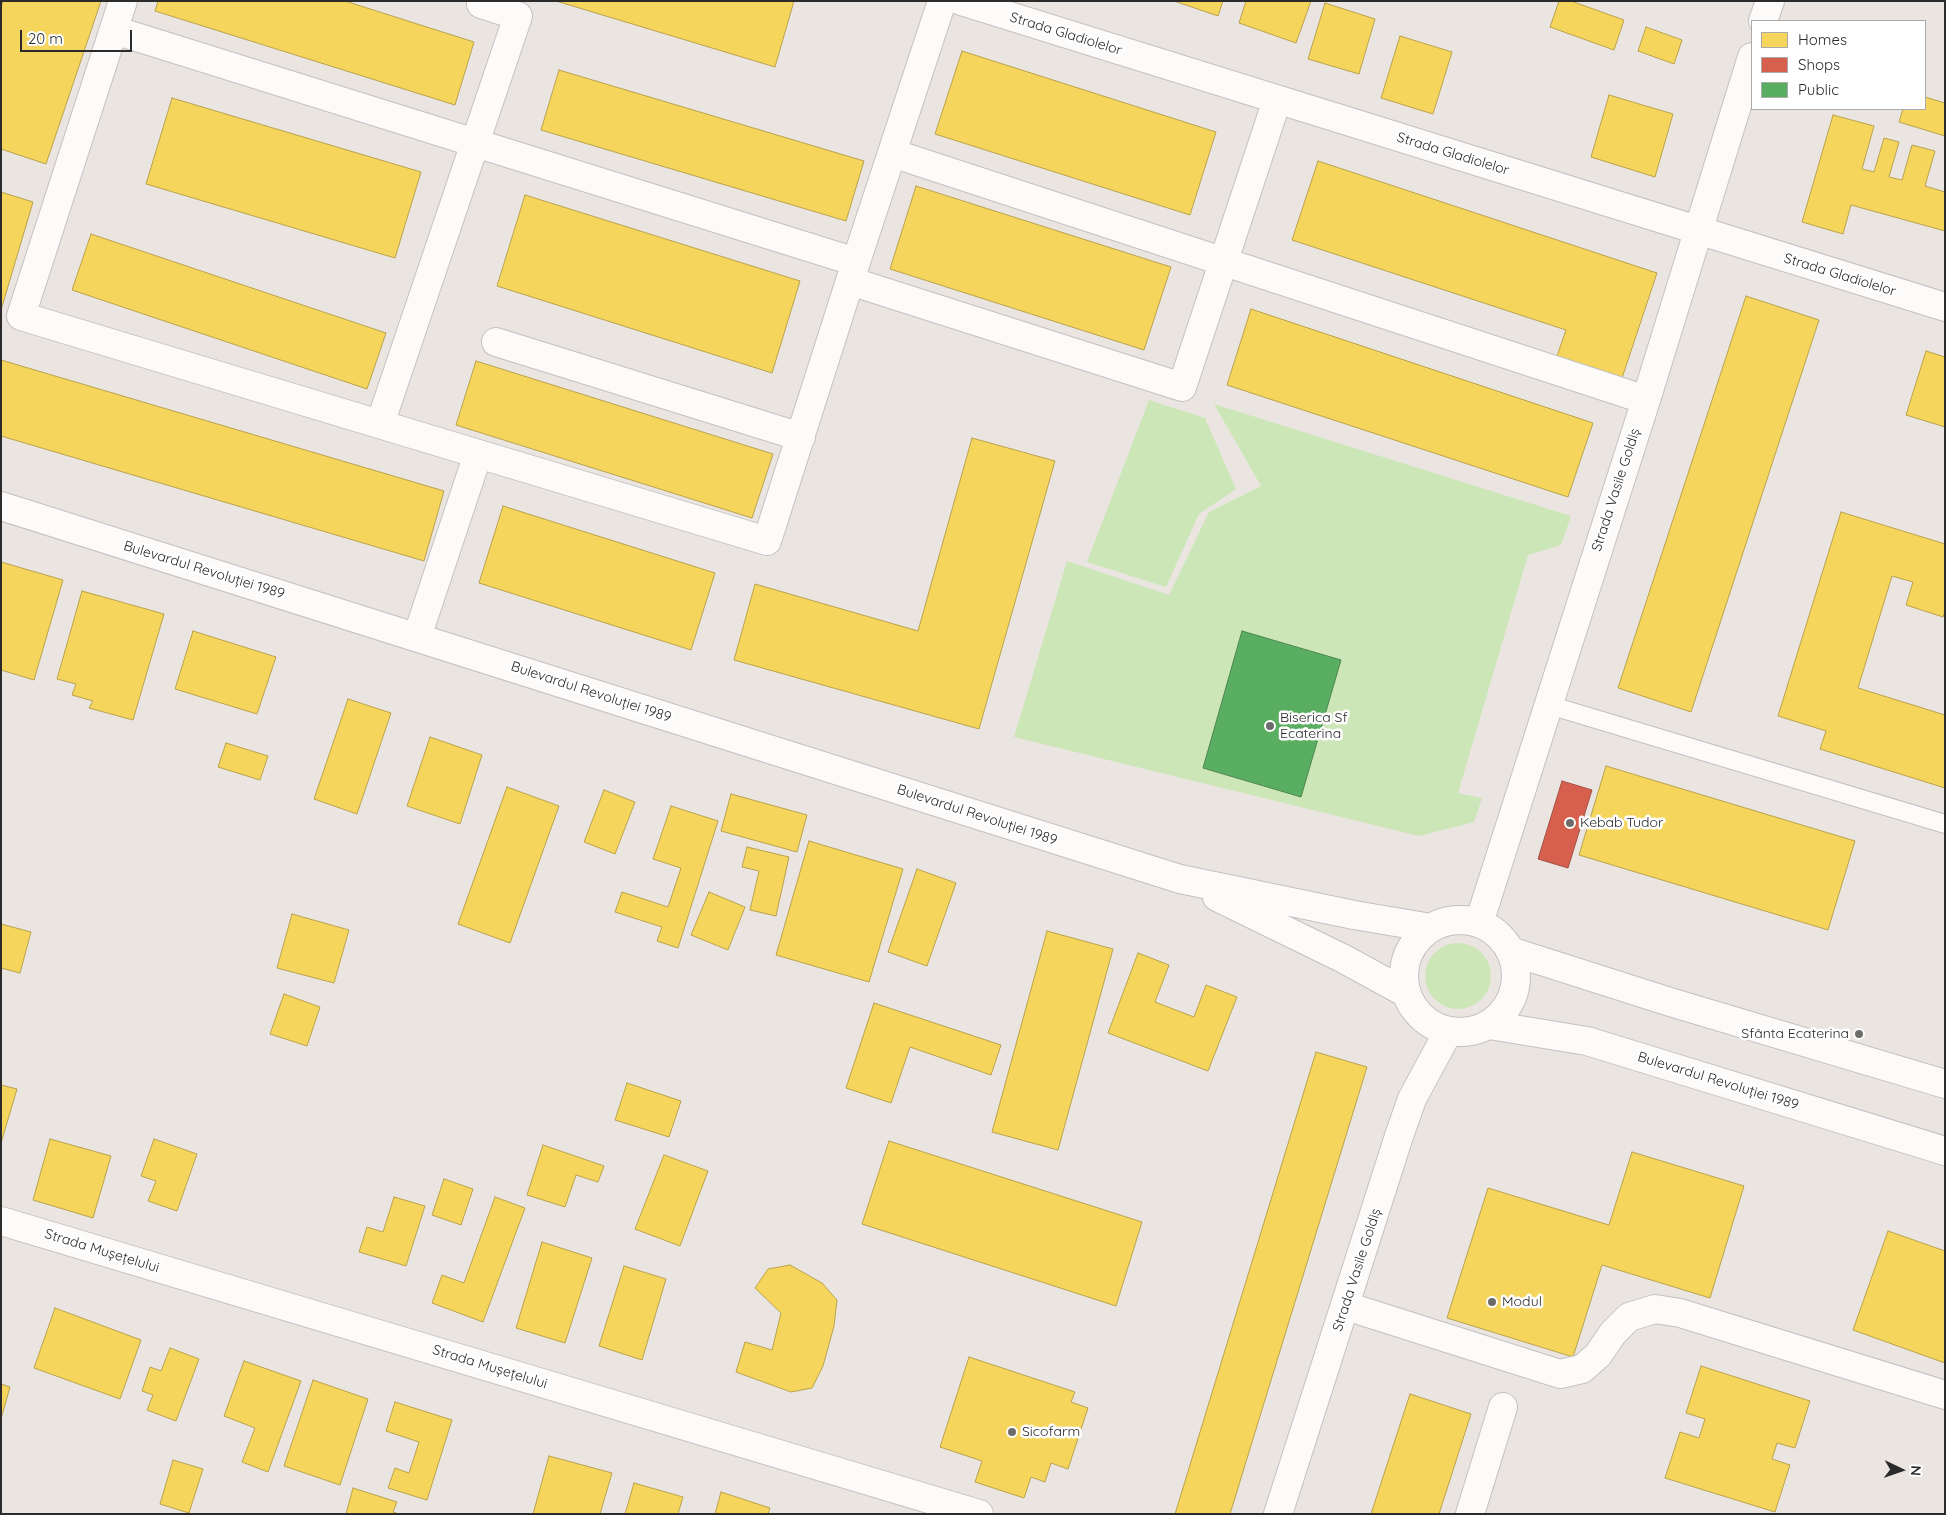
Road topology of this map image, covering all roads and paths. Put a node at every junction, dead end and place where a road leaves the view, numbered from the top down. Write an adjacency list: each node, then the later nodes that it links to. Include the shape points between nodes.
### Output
1 (124, 1): 7 (street)
2 (482, 1): 10 (street, via 481,4 518,16)
3 (942, 1): 11 (street)
4 (961, 1): 9 (street, Strada Gladiolelor)
5 (1770, 1): 6 (street)
6 (1763, 20)
7 (114, 30): 10 (street); 18 (street, via 21,316)
8 (1751, 60): 12 (street, Strada Vasile Goldiș)
9 (1277, 100): 12 (street, Strada Gladiolelor); 13 (street)
10 (474, 143): 14 (street); 18 (street)
11 (892, 153): 13 (street); 14 (street)
12 (1699, 230): 15 (street, Strada Gladiolelor); 17 (street, Strada Vasile Goldiș)
13 (1224, 263): 14 (street, via 1182,387); 17 (street)
14 (853, 271): 19 (street)
15 (1945, 307)
16 (496, 342): 19 (street)
17 (1646, 400): 23 (street, Strada Vasile Goldiș)
18 (380, 424): 20 (street)
19 (800, 437): 20 (street, via 767,541)
20 (478, 454): 22 (street)
21 (1, 506): 22 (street, Bulevardul Revoluției 1989)
22 (417, 637): 25 (street, Bulevardul Revoluției 1989)
23 (1549, 706): 24 (lane); 26 (street, Strada Vasile Goldiș)
24 (1945, 824)
25 (1180, 879): 27 (street, Bulevardul Revoluției 1989); 29 (street, Bulevardul Revoluției 1989)
26 (1479, 923): 27 (street, via 1463,920); 28 (street, via 1502,939)
27 (1431, 928): 29 (street, via 1416,940 1407,956 1403,974)
28 (1510, 951): 30 (street, via 1516,967 1514,992 1502,1014); 32 (street)
29 (1406, 993): 31 (street, via 1422,1018)
30 (1489, 1025): 31 (street, via 1476,1031); 33 (street, Bulevardul Revoluției 1989, via 1587,1041)
31 (1448, 1032): 35 (street, Strada Vasile Goldiș, via 1412,1099)
32 (1945, 1084)
33 (1945, 1151)
34 (1, 1221): 38 (street, Strada Mușețelului)
35 (1346, 1306): 36 (street, via 1560,1374 1582,1370 1629,1317 1655,1309 1680,1312); 39 (street, Strada Vasile Goldiș)
36 (1945, 1395)
37 (1503, 1407): 40 (street)
38 (980, 1514)
39 (1278, 1514)
40 (1470, 1514)

